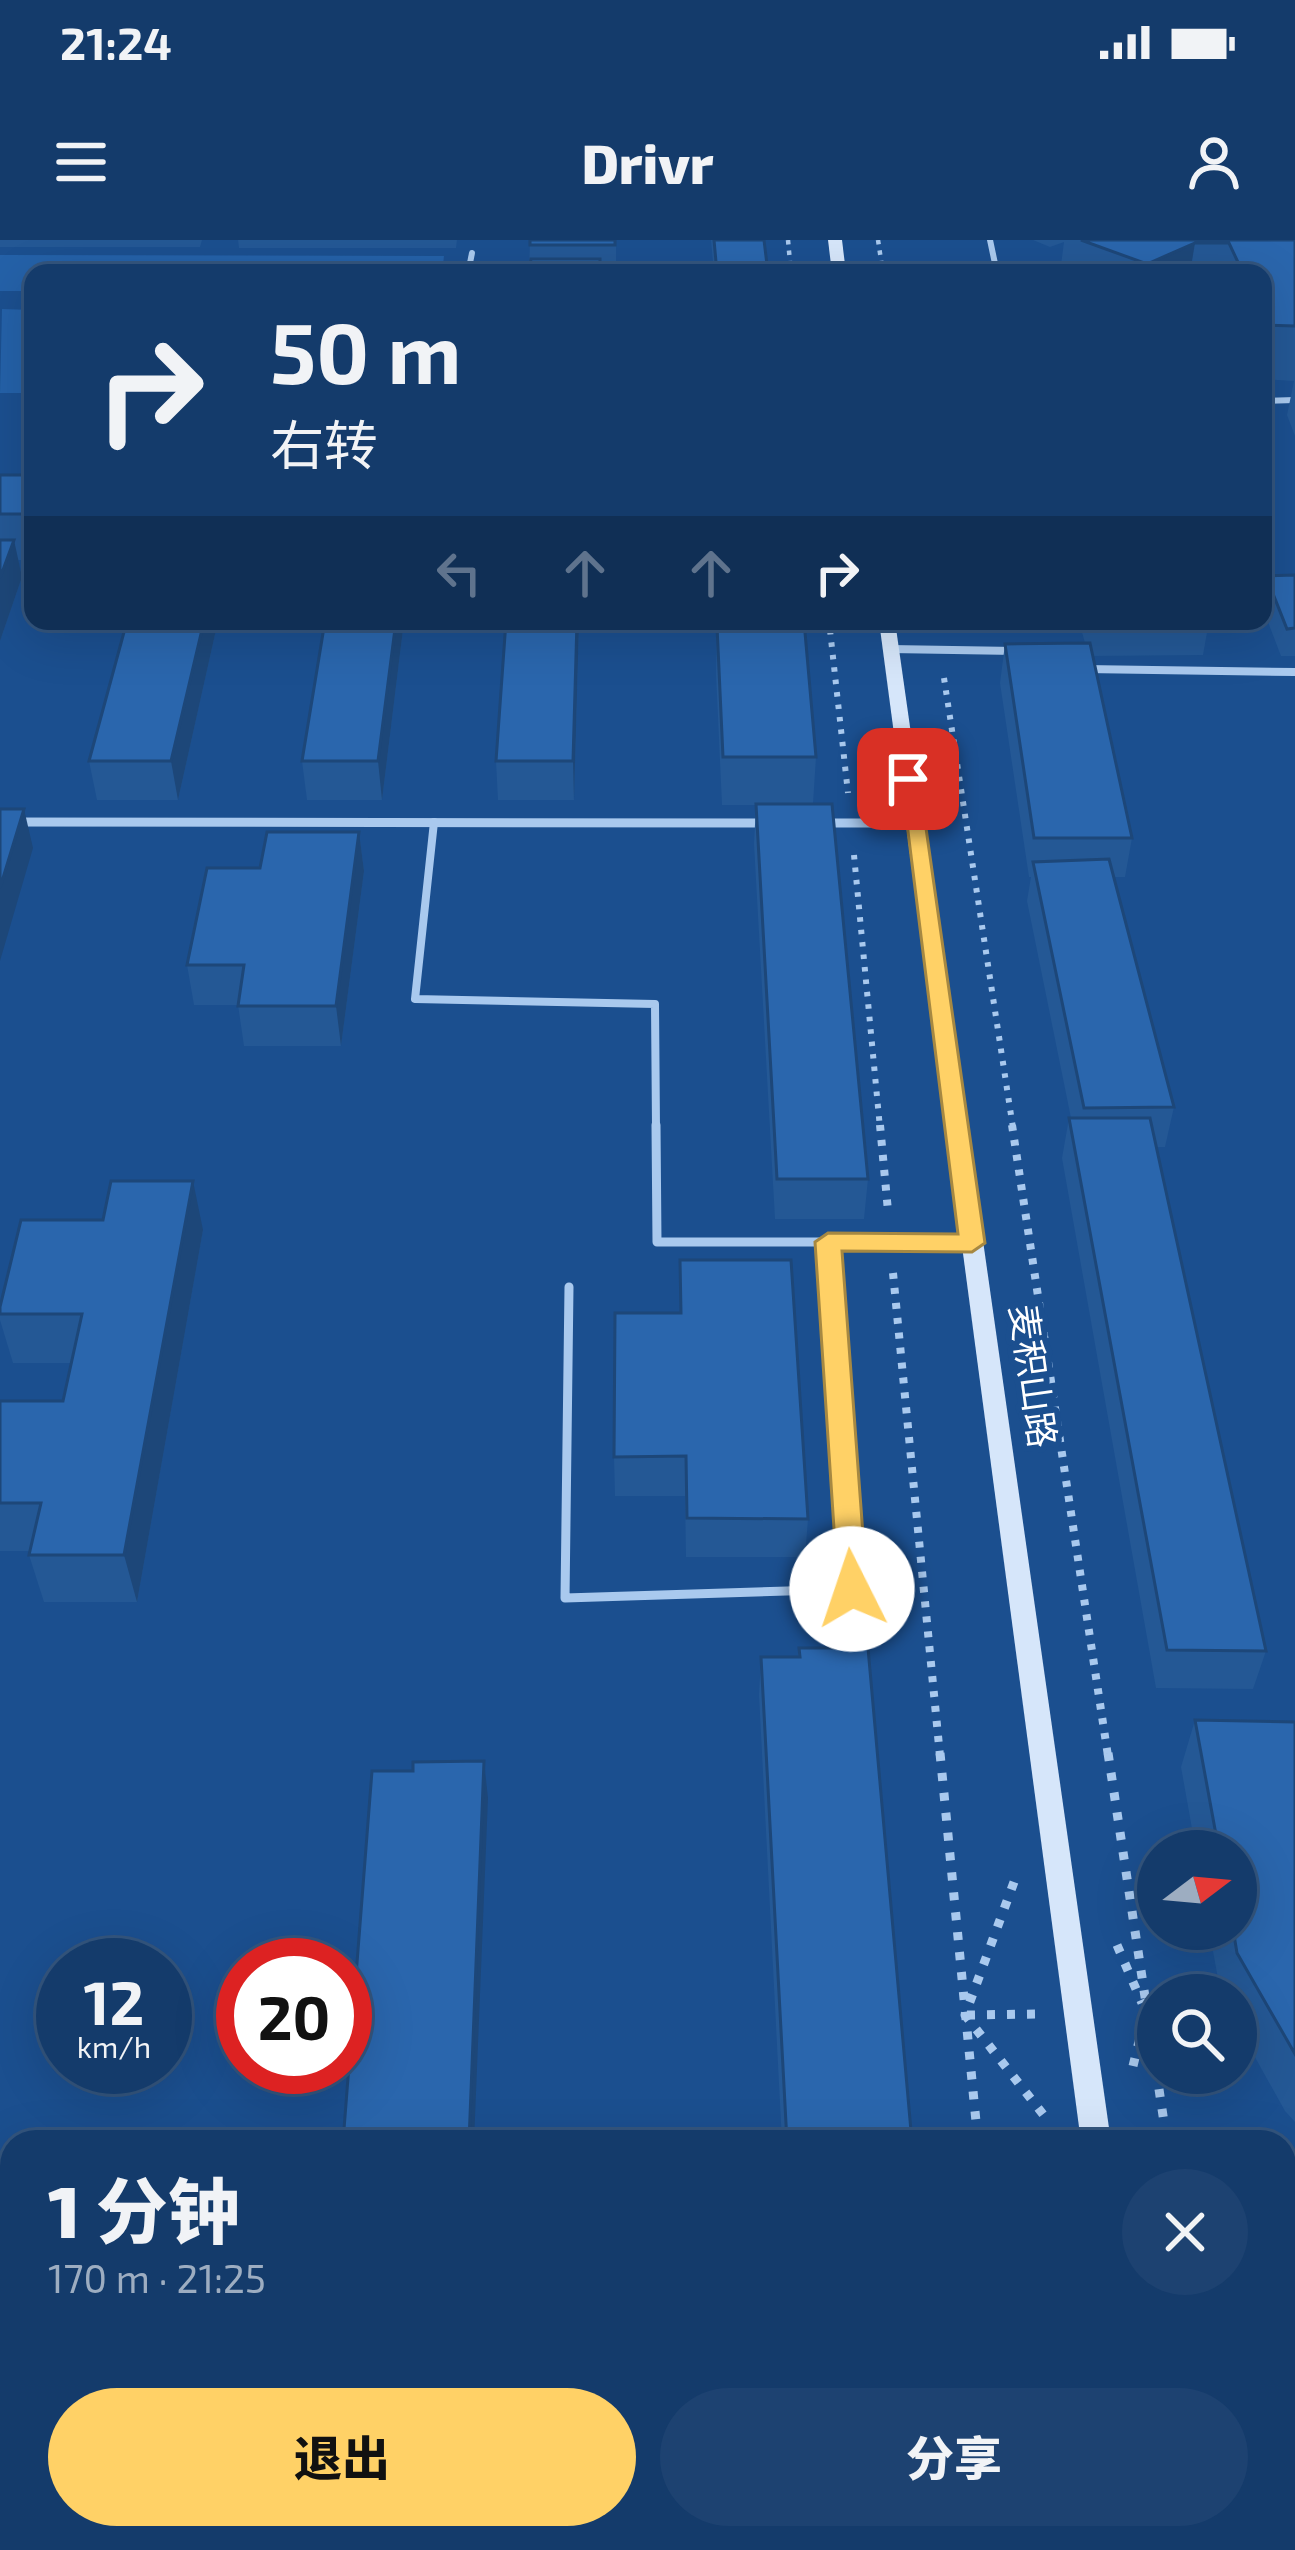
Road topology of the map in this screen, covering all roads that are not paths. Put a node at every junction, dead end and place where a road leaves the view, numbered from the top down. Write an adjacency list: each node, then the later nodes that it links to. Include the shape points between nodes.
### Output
1 (472, 253): 2 (lane)
2 (470, 264)
3 (887, 630): 4 (street, 麦积山路)
4 (890, 649): 5 (lane); 12 (street, 麦积山路)
5 (1023, 653)
6 (1076, 667): 7 (lane)
7 (1295, 672)
8 (0, 822): 9 (street)
9 (434, 823): 10 (street); 13 (lane, via 416,999 655,1004 657,1241)
10 (782, 823)
11 (805, 823): 12 (street)
12 (914, 823): 14 (street, 麦积山路)
13 (828, 1242): 14 (lane); 15 (lane, via 852,1589 566,1598)
14 (972, 1243): 16 (street, 麦积山路)
15 (569, 1287)
16 (1094, 2130)

